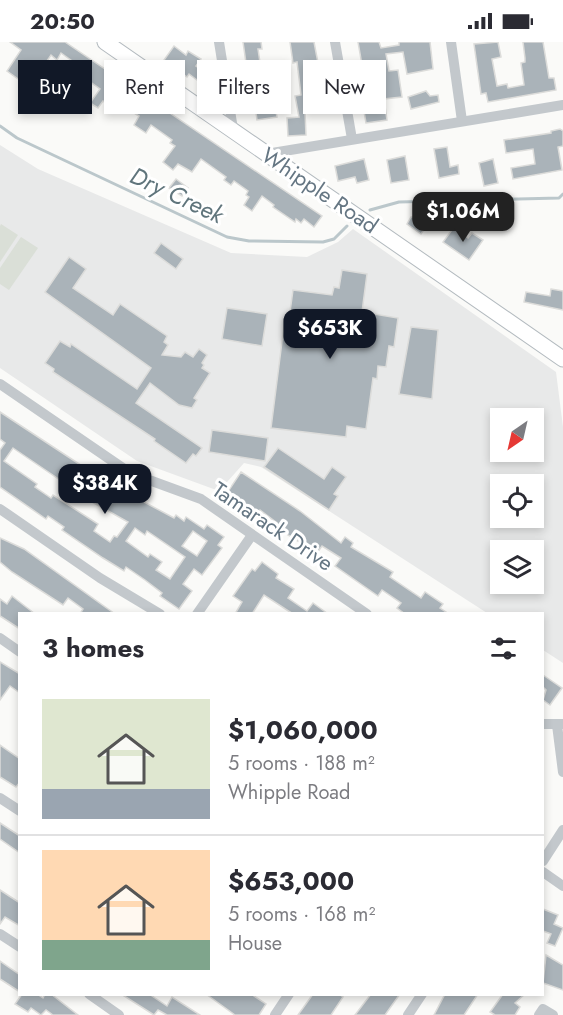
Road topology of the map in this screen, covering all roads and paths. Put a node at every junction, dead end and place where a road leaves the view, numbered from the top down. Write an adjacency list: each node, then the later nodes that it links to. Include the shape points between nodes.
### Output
1 (105, 42): 7 (main road, Whipple Road)
2 (219, 42): 7 (street)
3 (335, 42): 8 (street)
4 (451, 42): 6 (street)
5 (563, 105): 6 (street)
6 (462, 121): 8 (street)
7 (233, 129): 9 (main road, Whipple Road)
8 (352, 139): 9 (street)
9 (266, 153): 10 (main road, Whipple Road)
10 (563, 358)
11 (0, 384): 13 (street, Tamarack Drive, via 130,473 201,499)
12 (0, 509): 14 (street)
13 (252, 535): 15 (street); 16 (street, Tamarack Drive)
14 (157, 612)
15 (198, 612)
16 (364, 612)
17 (0, 638): 18 (street)
18 (18, 651)
19 (544, 724): 20 (street)
20 (560, 724): 21 (street)
21 (563, 772)
22 (0, 798): 23 (street)
23 (18, 809)
24 (563, 830): 25 (street)
25 (544, 859)
26 (544, 873): 27 (street)
27 (563, 886)
28 (0, 934): 29 (street)
29 (18, 946)
30 (91, 996): 33 (street)
31 (286, 996): 34 (street)
32 (421, 996): 35 (street)
33 (118, 1015)
34 (275, 1015)
35 (408, 1015)

